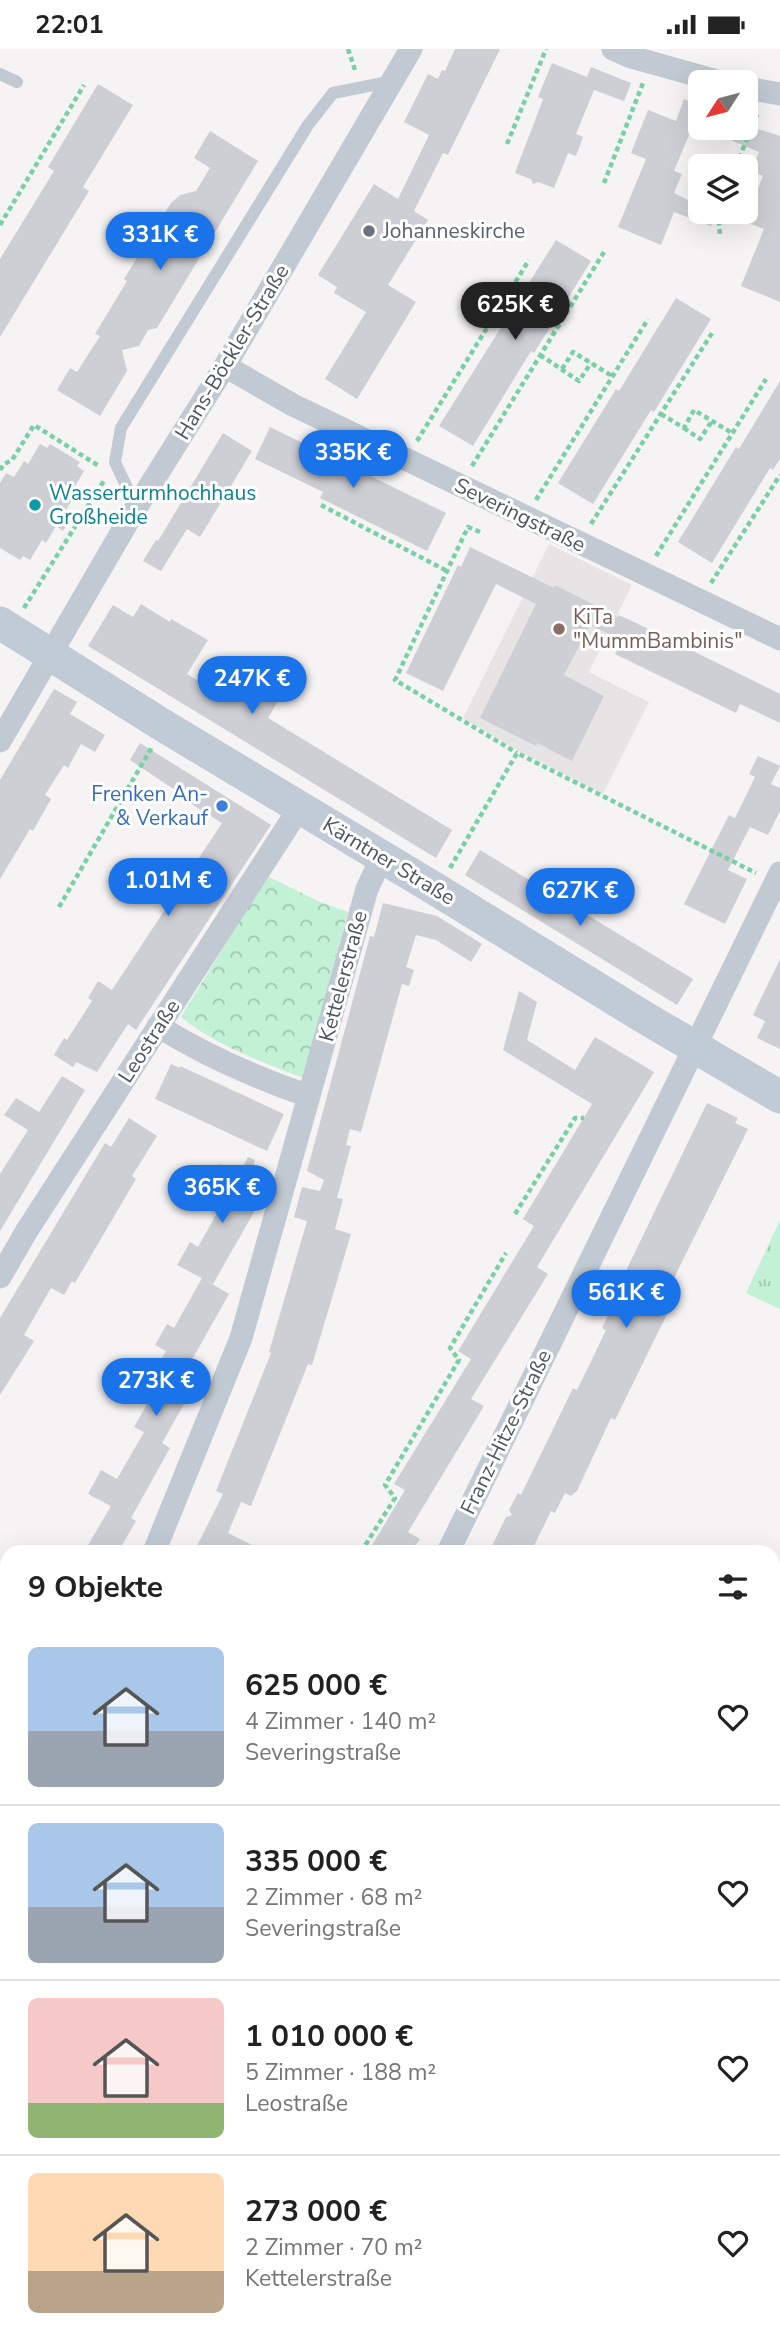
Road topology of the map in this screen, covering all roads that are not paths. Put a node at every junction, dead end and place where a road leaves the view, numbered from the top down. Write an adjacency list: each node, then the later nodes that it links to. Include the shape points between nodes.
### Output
1 (411, 49): 5 (street, Hans-Böckler-Straße)
2 (613, 49): 4 (street)
3 (0, 73): 6 (lane)
4 (688, 73)
5 (394, 81): 7 (street, Hans-Böckler-Straße); 8 (lane, via 333,93 308,125 121,428 115,462)
6 (17, 82)
7 (225, 366): 8 (street, Hans-Böckler-Straße); 10 (street, Severingstraße, via 293,405)
8 (136, 507): 11 (street, Hans-Böckler-Straße)
9 (5, 626): 11 (street, Kärntner Straße)
10 (780, 639)
11 (51, 655): 12 (street, Hans-Böckler-Straße); 13 (street, Kärntner Straße)
12 (0, 741)
13 (300, 807): 14 (street, Kärntner Straße); 16 (street, Leostraße)
14 (382, 857): 17 (street, Kärntner Straße); 18 (street, Kettelerstraße, via 367,889)
15 (778, 878): 17 (street, Franz-Hitze-Straße)
16 (158, 1026): 18 (street, via 223,1062); 20 (street, Leostraße)
17 (695, 1047): 19 (street, Kärntner Straße); 22 (street, Franz-Hitze-Straße)
18 (309, 1096): 21 (street, Kettelerstraße, via 241,1338)
19 (780, 1097)
20 (0, 1277)
21 (157, 1545)
22 (451, 1545)

